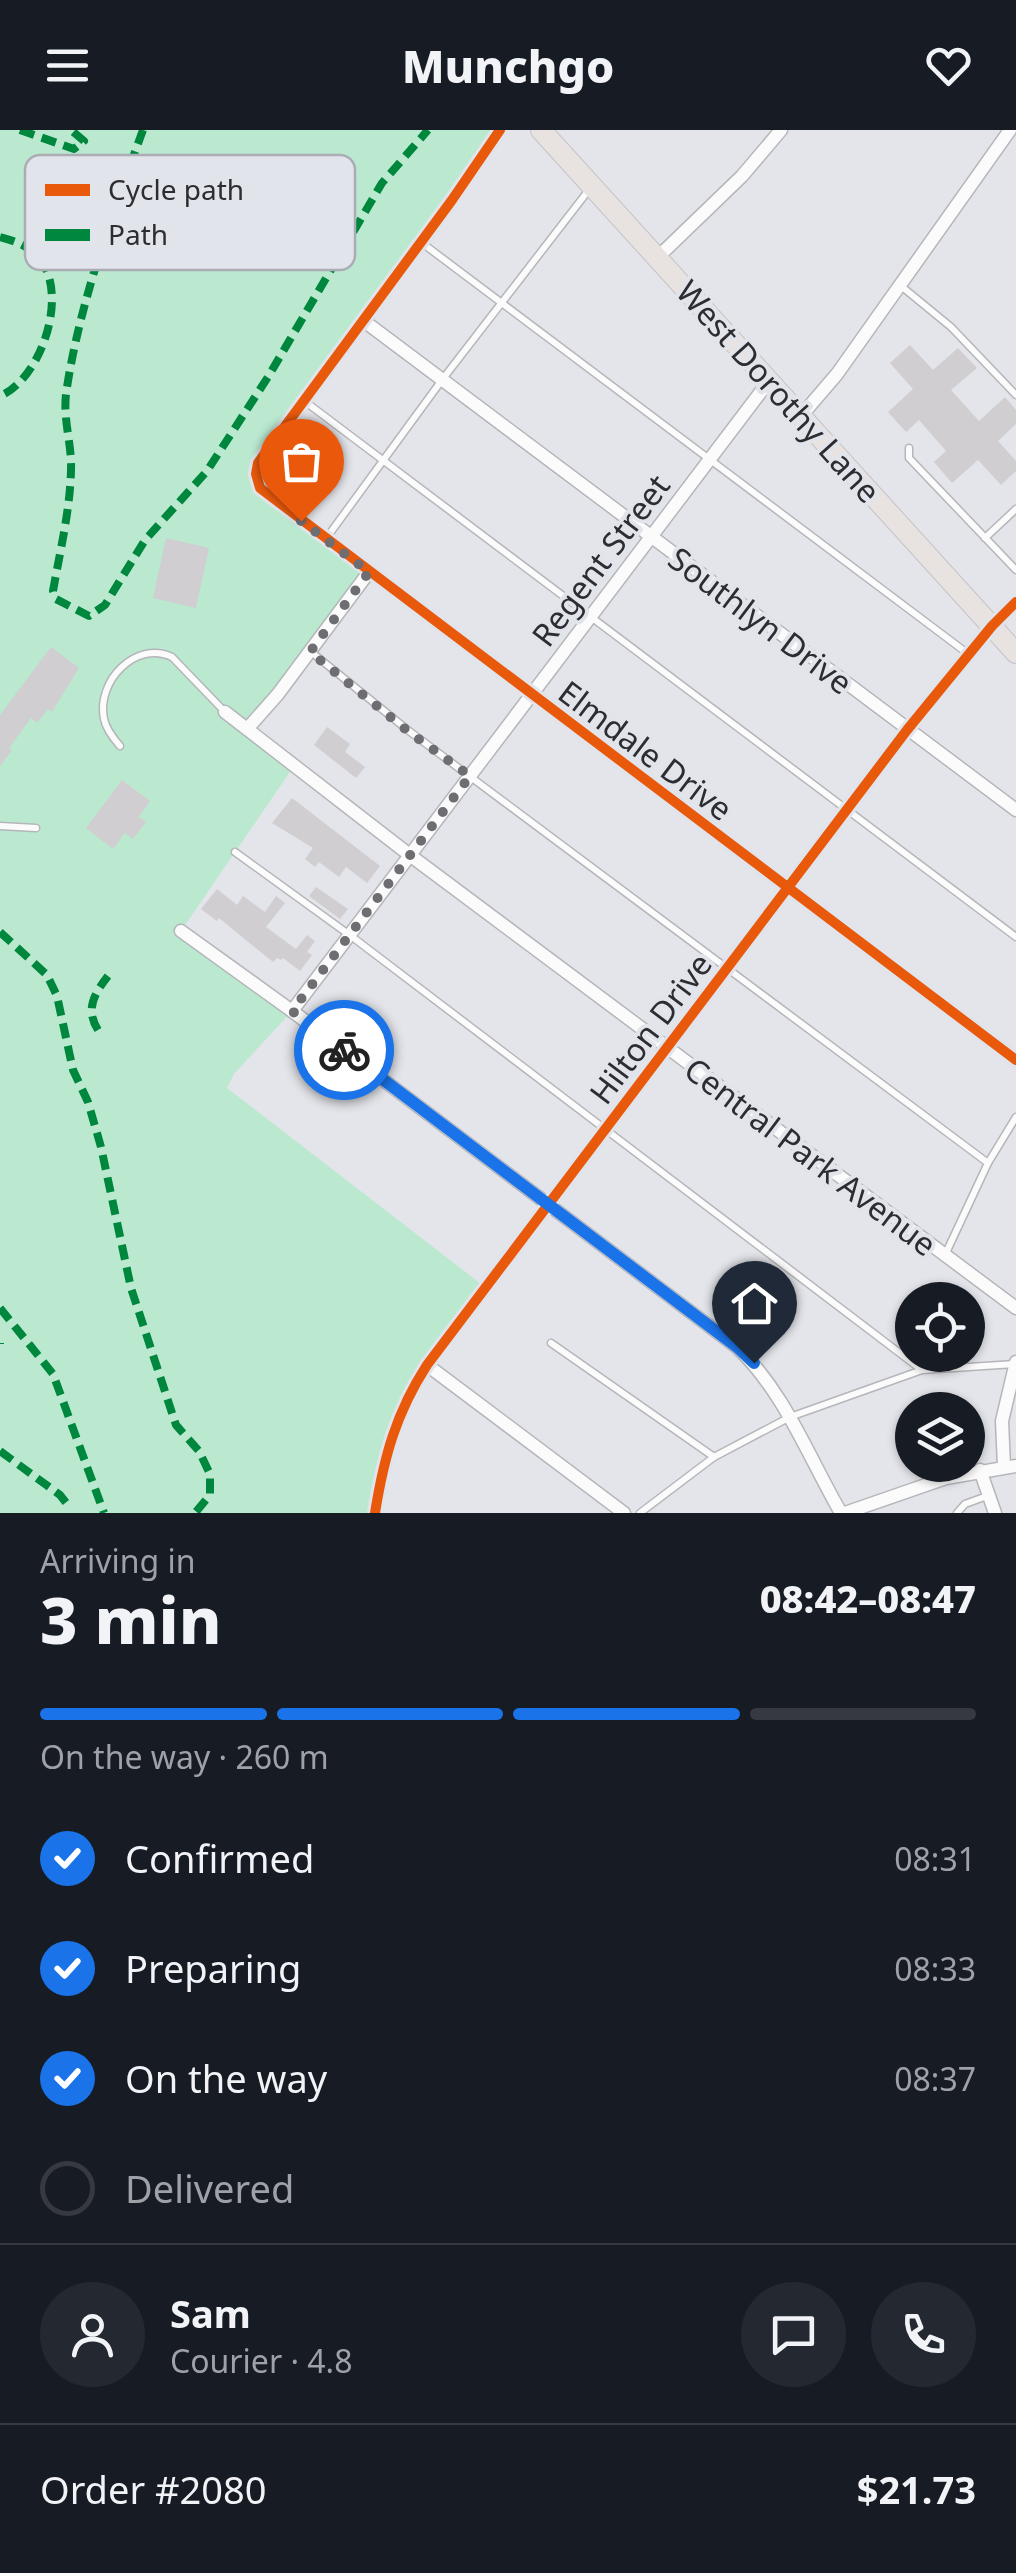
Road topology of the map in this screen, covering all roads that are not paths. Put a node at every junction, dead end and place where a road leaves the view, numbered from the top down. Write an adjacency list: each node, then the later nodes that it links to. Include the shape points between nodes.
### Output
1 (500, 130): 6 (street)
2 (542, 130): 5 (main road, West Dorothy Lane)
3 (781, 130): 7 (street)
4 (1010, 130): 8 (street)
5 (592, 186): 7 (main road, West Dorothy Lane); 9 (lane)
6 (421, 241): 9 (lane); 10 (street)
7 (658, 257): 12 (main road, West Dorothy Lane)
8 (900, 285): 13 (lane); 15 (street)
9 (502, 302): 11 (lane); 17 (lane)
10 (364, 321): 11 (street, Southlyn Drive); 14 (street)
11 (442, 380): 18 (lane); 20 (street, Southlyn Drive)
12 (769, 381): 15 (main road, West Dorothy Lane); 17 (street, Regent Street)
13 (1016, 396)
14 (302, 400): 18 (lane); 22 (street, Elmdale Drive, via 256,474 262,491)
15 (801, 416): 27 (main road, West Dorothy Lane)
16 (908, 448): 21 (lane, via 909,458)
17 (708, 458): 20 (street, Regent Street); 30 (lane)
18 (384, 461): 22 (lane); 26 (lane)
19 (1016, 509): 21 (lane)
20 (650, 537): 26 (street, Regent Street); 34 (street, Southlyn Drive)
21 (986, 538): 23 (lane)
22 (325, 540): 24 (street, Elmdale Drive)
23 (1016, 570)
24 (369, 572): 28 (street); 31 (street, Elmdale Drive)
25 (1016, 602): 27 (street, Hilton Drive)
26 (590, 617): 31 (street, Regent Street); 38 (lane)
27 (992, 626): 29 (main road, West Dorothy Lane); 30 (street, Hilton Drive)
28 (310, 652): 33 (street); 36 (lane)
29 (1016, 653)
30 (968, 654): 34 (street, Hilton Drive)
31 (530, 694): 36 (street, Regent Street); 43 (street, Elmdale Drive)
32 (225, 712): 33 (street, Central Park Avenue); 35 (lane, via 172,657 142,653 128,660 104,699 104,722)
33 (248, 728): 42 (street, Central Park Avenue)
34 (907, 730): 37 (street, Southlyn Drive); 38 (street, Hilton Drive)
35 (120, 746)
36 (470, 776): 42 (street, Regent Street); 47 (lane)
37 (1016, 810)
38 (847, 811): 43 (street, Hilton Drive); 46 (lane)
39 (0, 826): 40 (lane)
40 (36, 828)
41 (235, 852): 45 (lane)
42 (411, 856): 45 (street, Regent Street); 49 (street, Central Park Avenue)
43 (786, 888): 47 (street, Hilton Drive); 50 (street, Elmdale Drive)
44 (181, 932): 48 (street)
45 (351, 936): 48 (street, Regent Street); 52 (lane)
46 (1016, 937)
47 (726, 968): 49 (street, Hilton Drive); 53 (lane)
48 (292, 1011): 54 (street)
49 (666, 1046): 52 (street, Hilton Drive); 55 (street, Central Park Avenue)
50 (1016, 1060)
51 (1016, 1118): 53 (lane)
52 (605, 1129): 54 (street, Hilton Drive); 58 (lane)
53 (988, 1163): 55 (lane)
54 (547, 1206): 60 (street, Hilton Drive); 63 (street, via 737,1347)
55 (944, 1256): 56 (street, Central Park Avenue)
56 (1016, 1308)
57 (551, 1343): 64 (lane)
58 (895, 1349)
59 (1016, 1363): 61 (lane); 65 (street, via 1002,1421)
60 (427, 1365): 70 (street, Hilton Drive, via 388,1441); 71 (street)
61 (985, 1365)
62 (916, 1372): 63 (lane)
63 (790, 1417): 64 (lane); 73 (street)
64 (714, 1457): 72 (lane)
65 (1010, 1466): 66 (street)
66 (985, 1469)
67 (934, 1482): 73 (street)
68 (984, 1482): 69 (street)
69 (988, 1496): 74 (lane); 75 (street)
70 (375, 1513)
71 (624, 1513)
72 (640, 1513)
73 (843, 1513)
74 (957, 1513)
75 (996, 1513)

